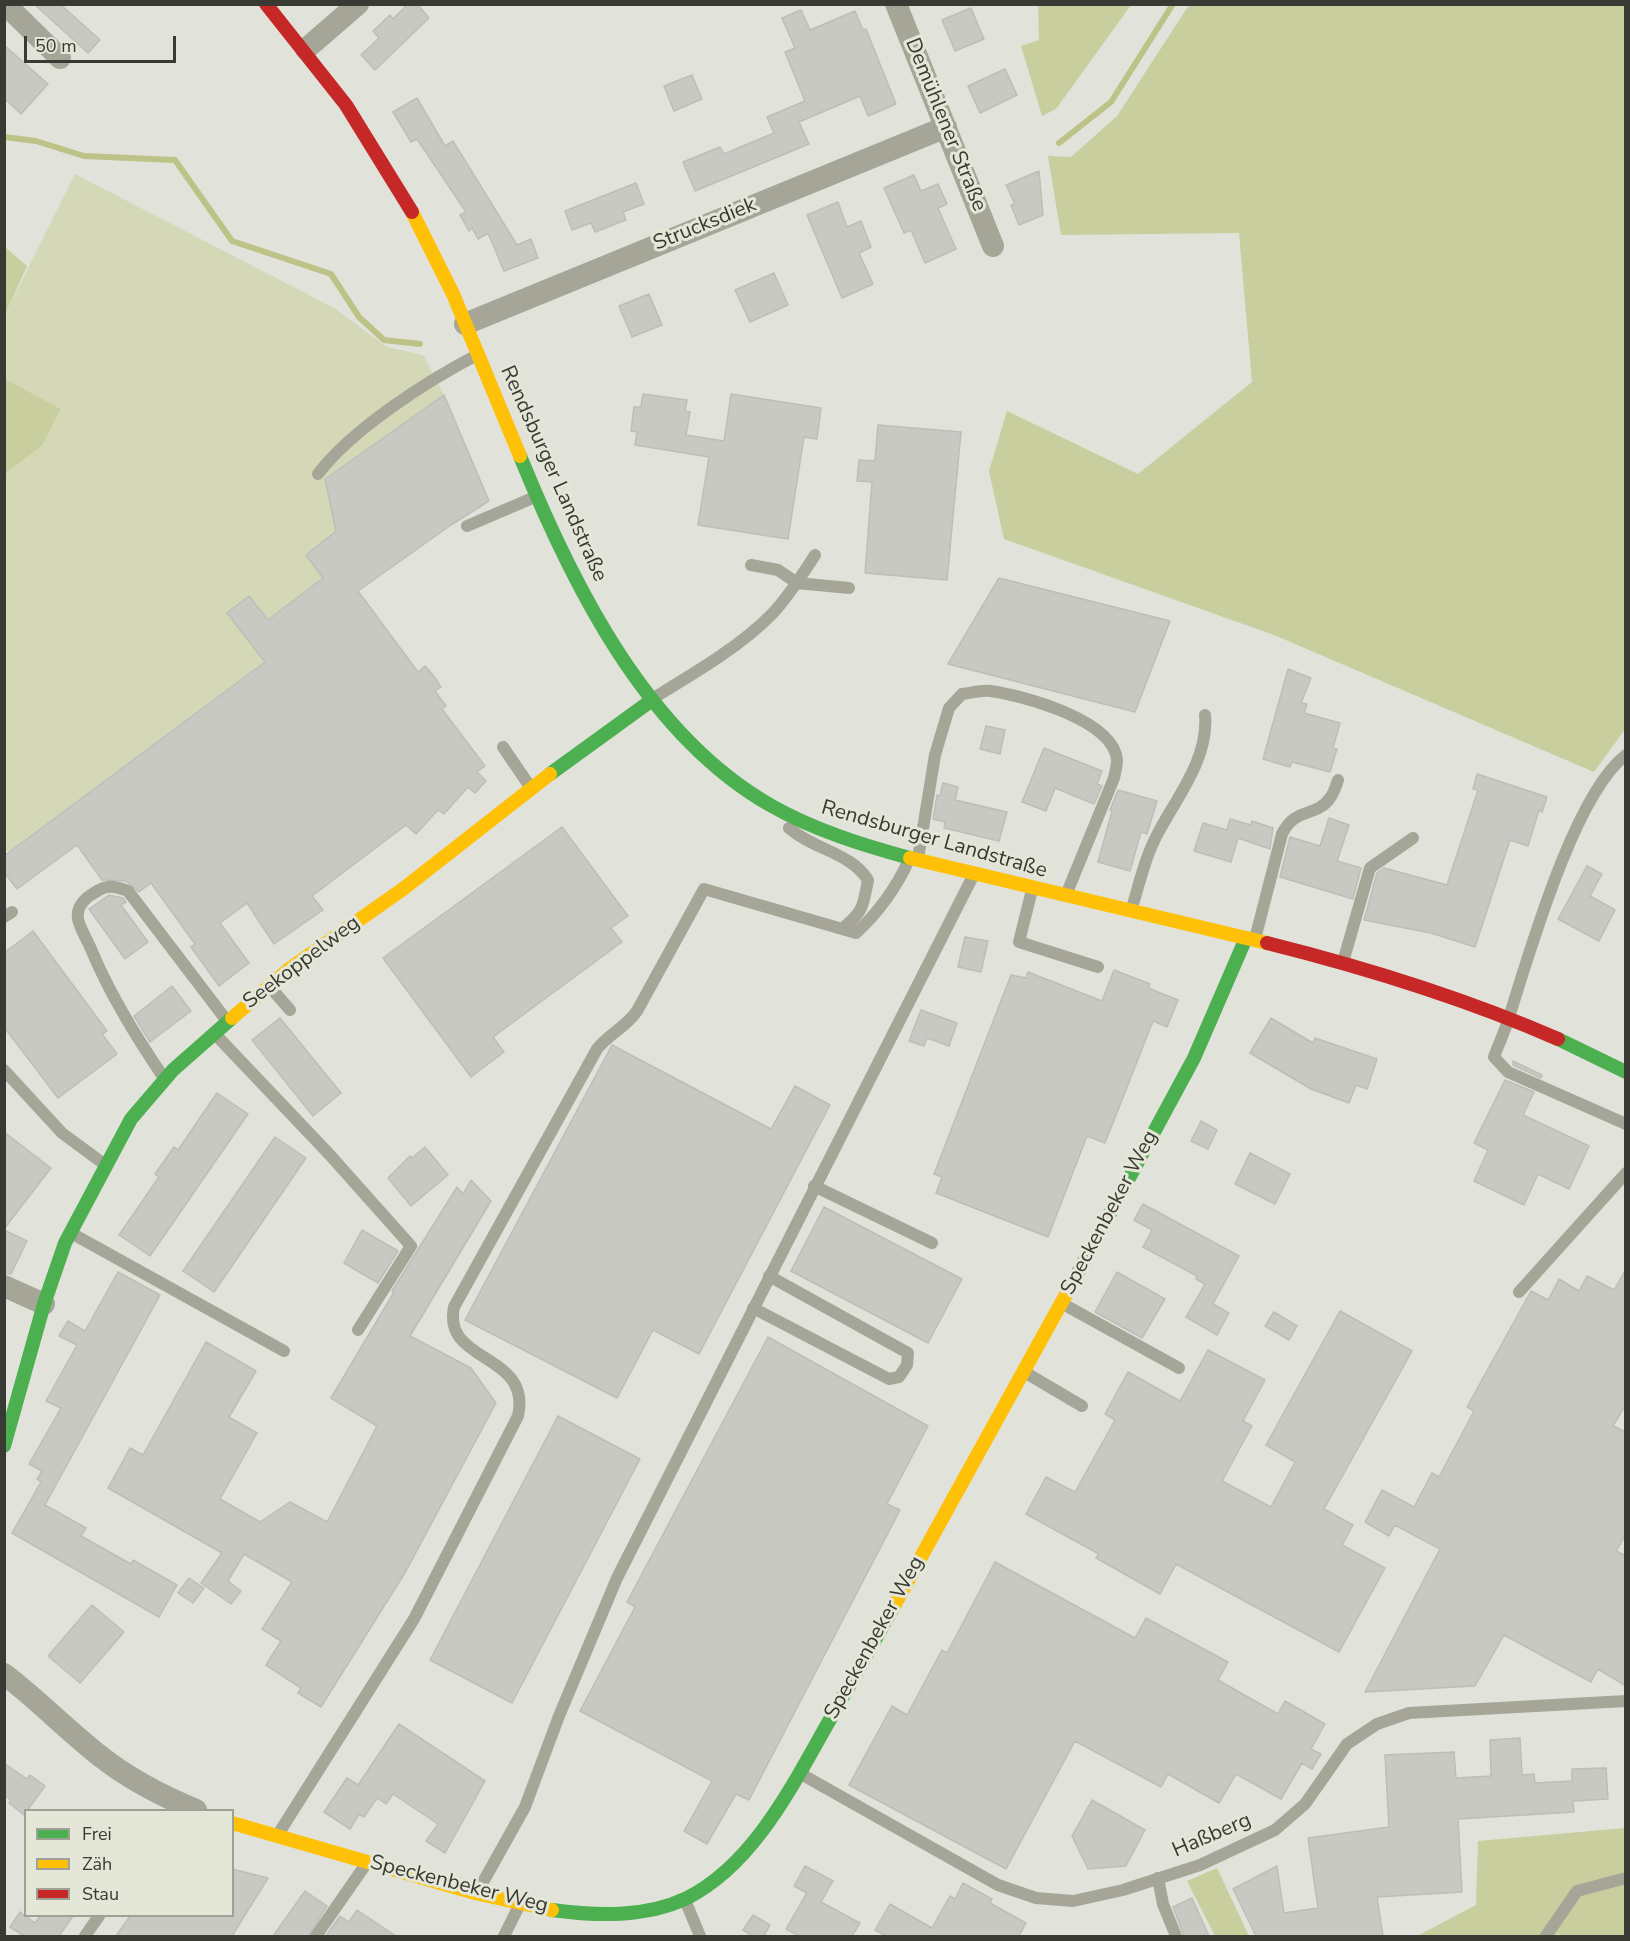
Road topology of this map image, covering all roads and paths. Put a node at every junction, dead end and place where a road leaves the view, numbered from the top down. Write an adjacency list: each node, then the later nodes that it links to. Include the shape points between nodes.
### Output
1 (5, 4): 6 (street)
2 (266, 4): 5 (street, Rendsburger Landstraße)
3 (358, 4): 5 (street)
4 (896, 4): 7 (street, Demühlener Straße)
5 (306, 49): 9 (street, Rendsburger Landstraße, via 390,174 425,237)
6 (60, 58)
7 (946, 127): 8 (street, Demühlener Straße); 9 (street, Strucksdiek)
8 (993, 246)
9 (465, 324): 10 (street, Rendsburger Landstraße)
10 (477, 355): 11 (lane, via 372,424 341,448); 12 (street, Rendsburger Landstraße)
11 (318, 474)
12 (535, 496): 13 (lane); 18 (street, Rendsburger Landstraße, via 576,581 625,664)
13 (467, 526)
14 (815, 555): 16 (lane)
15 (751, 565): 16 (lane, via 778,570)
16 (797, 583): 17 (lane); 18 (lane, via 771,615)
17 (849, 588)
18 (652, 700): 23 (street, Seekoppelweg); 24 (street, Rendsburger Landstraße, via 695,747)
19 (1205, 716): 30 (lane, via 1206,730 1197,760 1158,832)
20 (503, 747): 23 (lane)
21 (1626, 755): 37 (lane, via 1597,788 1574,833)
22 (1338, 780): 32 (lane, via 1330,798 1288,822)
23 (532, 788): 35 (street, Seekoppelweg, via 403,889)
24 (756, 797): 26 (street, Rendsburger Landstraße, via 815,830); 31 (lane, via 803,840 852,861 861,869 868,880 866,898 861,912)
25 (1413, 838): 33 (lane, via 1370,868)
26 (914, 859): 27 (street, Rendsburger Landstraße); 29 (lane, via 935,755 949,708 962,694 988,691 1020,698 1080,718 1110,742 1117,759 1114,778); 31 (lane, via 887,900 856,933)
27 (973, 876): 28 (street, Rendsburger Landstraße); 46 (lane)
28 (1032, 890): 29 (street, Rendsburger Landstraße); 34 (lane, via 1019,942)
29 (1066, 898): 30 (street, Rendsburger Landstraße)
30 (1131, 912): 32 (street, Rendsburger Landstraße)
31 (842, 929): 66 (lane, via 705,889 637,1011 597,1049 453,1313 454,1329 465,1344 515,1381 520,1393 519,1416 414,1619)
32 (1250, 939): 33 (street, Rendsburger Landstraße); 52 (street, Speckenbeker Weg, via 1179,1087)
33 (1343, 963): 37 (street, Rendsburger Landstraße, via 1445,992)
34 (1098, 968)
35 (269, 984): 36 (lane); 38 (street, Seekoppelweg)
36 (290, 1010)
37 (1509, 1018): 41 (street, Rendsburger Landstraße, via 1580,1047); 43 (lane, via 1494,1057 1508,1072)
38 (227, 1021): 39 (street, Seekoppelweg); 42 (lane, via 128,891 113,885 86,897 78,918 95,959 129,1028)
39 (214, 1033): 42 (street, Seekoppelweg); 55 (lane, via 411,1246)
40 (4, 1070): 44 (lane, via 62,1133)
41 (1626, 1072)
42 (165, 1079): 44 (street, Seekoppelweg, via 131,1119)
43 (1626, 1124)
44 (105, 1165): 47 (street, Seekoppelweg)
45 (1626, 1173): 51 (lane)
46 (814, 1186): 48 (lane); 49 (lane)
47 (70, 1233): 53 (street, Seekoppelweg); 56 (lane)
48 (932, 1243)
49 (769, 1276): 54 (lane); 54 (lane, via 908,1353 908,1365 899,1377 889,1379)
50 (4, 1286): 53 (street)
51 (1519, 1292)
52 (1062, 1303): 57 (lane); 58 (street, Speckenbeker Weg)
53 (44, 1304): 60 (street, Seekoppelweg)
54 (753, 1308): 70 (lane, via 617,1578 525,1808)
55 (358, 1330)
56 (284, 1351)
57 (1179, 1368)
58 (1025, 1372): 59 (lane); 63 (street, Speckenbeker Weg)
59 (1082, 1406)
60 (4, 1446)
61 (4, 1674): 64 (street, via 100,1756)
62 (1626, 1701): 68 (lane, Haßberg, via 1408,1713 1377,1724 1347,1744 1305,1804 1275,1830)
63 (800, 1773): 68 (lane, Haßberg, via 999,1885 1036,1898 1072,1901); 71 (street, Speckenbeker Weg, via 762,1833 726,1869)
64 (181, 1808)
65 (234, 1824): 66 (street, Speckenbeker Weg)
66 (276, 1838): 67 (street, Speckenbeker Weg)
67 (367, 1863): 70 (street, Speckenbeker Weg); 75 (lane)
68 (1158, 1878): 78 (lane, via 1163,1905)
69 (1626, 1878): 79 (lane, via 1577,1891)
70 (478, 1892): 72 (street, Speckenbeker Weg)
71 (685, 1899): 72 (street, Speckenbeker Weg, via 656,1908 586,1914); 77 (lane)
72 (520, 1902): 76 (lane)
73 (98, 1917): 74 (lane)
74 (85, 1936)
75 (316, 1936)
76 (504, 1936)
77 (700, 1936)
78 (1176, 1936)
79 (1546, 1936)

